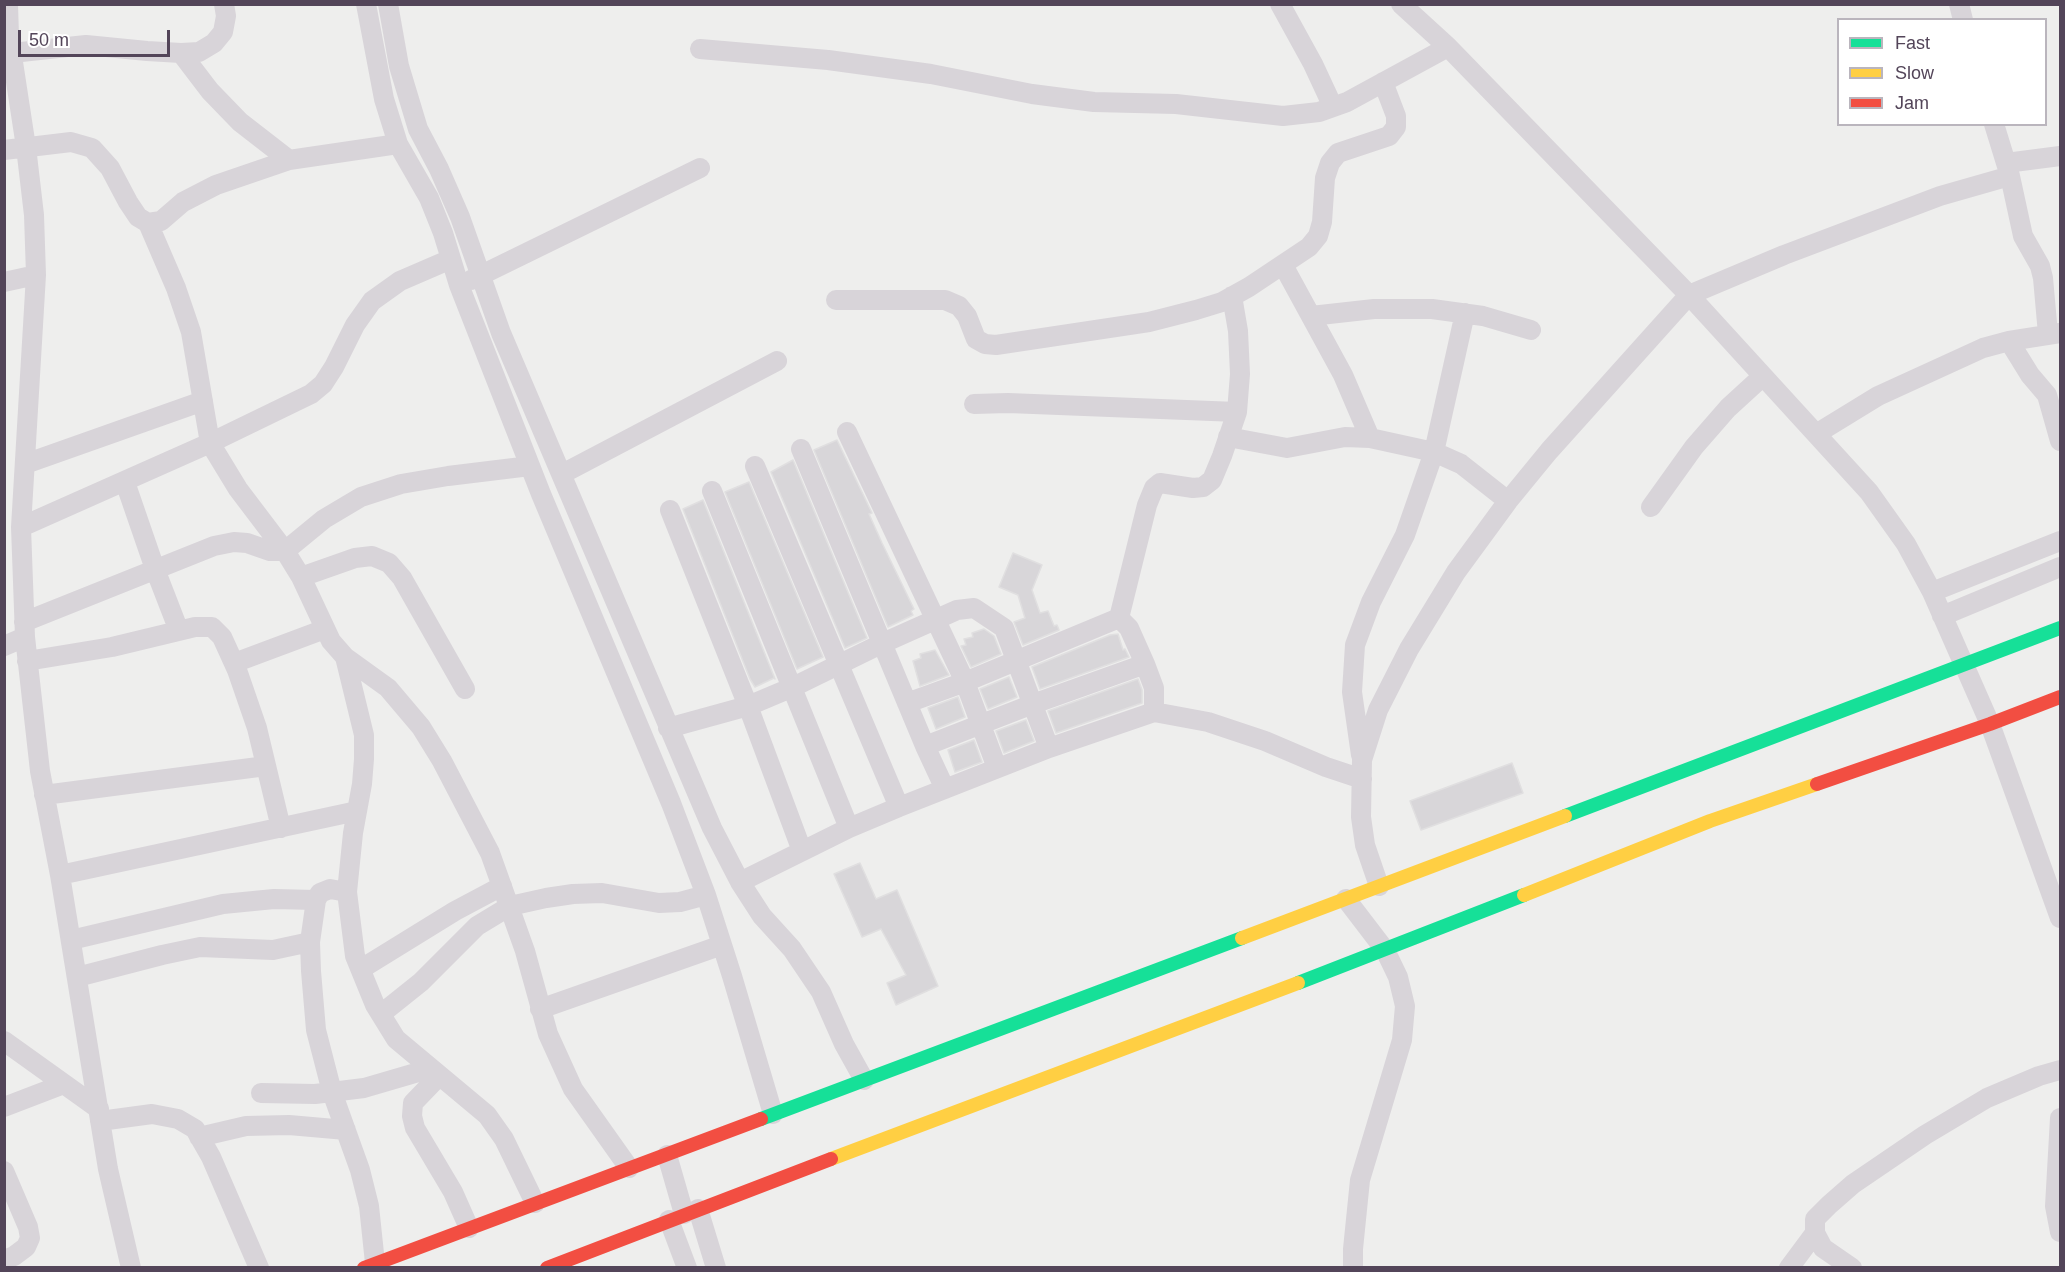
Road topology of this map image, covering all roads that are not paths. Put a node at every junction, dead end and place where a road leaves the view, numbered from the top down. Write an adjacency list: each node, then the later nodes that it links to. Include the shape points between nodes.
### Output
1 (8, 4): 7 (street)
2 (224, 4): 10 (street, via 223,33 200,51)
3 (366, 4): 14 (street, via 384,99)
4 (388, 4): 25 (street, via 399,66 418,129 460,217)
5 (1280, 4): 12 (street)
6 (1401, 4): 8 (street)
7 (8, 42): 10 (street); 15 (street)
8 (1448, 47): 11 (street); 28 (street)
9 (700, 49): 12 (street, via 828,60 1095,102 1176,104 1283,116)
10 (181, 53): 18 (street, via 240,122)
11 (1383, 82): 12 (street); 23 (street, via 1396,116 1396,127 1389,136 1338,153 1325,178 1318,236)
12 (1333, 107)
13 (1995, 126): 20 (street)
14 (398, 144): 18 (street); 22 (street, via 429,198)
15 (26, 147): 16 (street); 21 (street, via 71,142 92,148 110,168 138,217); 24 (street)
16 (4, 150)
17 (2061, 156): 20 (street)
18 (289, 160): 21 (street, via 216,185 183,202 161,221)
19 (700, 168): 25 (street)
20 (2008, 170): 28 (street, via 1784,255); 33 (street, via 2023,236 2040,266)
21 (148, 223): 37 (street, via 191,332)
22 (451, 259): 25 (street); 45 (street, via 400,281 372,301 323,384 311,394)
23 (1283, 265): 27 (street); 31 (street)
24 (36, 274): 26 (street); 48 (street)
25 (470, 280): 49 (street); 51 (street, via 501,333)
26 (4, 282)
27 (1232, 296): 29 (street, via 1149,322 996,345 976,339 967,316 959,306 945,300); 39 (street, via 1240,374)
28 (1689, 296): 36 (street); 54 (street)
29 (836, 300)
30 (1465, 313): 31 (street, via 1374,309); 32 (street); 47 (street)
31 (1311, 315): 43 (street)
32 (1531, 330)
33 (2054, 334): 34 (street)
34 (2009, 341): 41 (street, via 1983,348 1910,380); 44 (street, via 2047,395)
35 (777, 361): 51 (street)
36 (1763, 376): 41 (street); 55 (street, via 1694,447)
37 (203, 401): 45 (street); 48 (street)
38 (974, 404): 39 (street)
39 (1237, 412): 42 (street)
40 (847, 432): 66 (street)
41 (1816, 434): 63 (street, via 1869,492 1906,544)
42 (1228, 437): 43 (street, via 1287,448 1345,437); 65 (street, via 1212,480 1203,487 1161,483 1155,488 1147,505)
43 (1370, 438): 47 (street)
44 (2061, 441)
45 (210, 444): 52 (street); 59 (street)
46 (801, 448): 71 (street)
47 (1434, 452): 54 (street, via 1461,464); 95 (street, via 1405,535 1371,602 1355,645 1352,692)
48 (25, 464): 57 (street)
49 (530, 466): 59 (street, via 401,483 361,497 324,519); 108 (street)
50 (755, 466): 77 (street)
51 (562, 474): 90 (street)
52 (126, 482): 57 (street); 61 (street)
53 (712, 491): 81 (street)
54 (1508, 501): 95 (street, via 1456,572 1409,649 1378,710)
55 (1651, 507)
56 (670, 510): 86 (street)
57 (21, 527): 68 (street)
58 (2061, 541): 63 (street)
59 (285, 551): 61 (street, via 234,542); 62 (street)
60 (2061, 567): 64 (street)
61 (155, 569): 68 (street); 70 (street)
62 (301, 577): 69 (street); 82 (street, via 355,558 372,556 389,563 402,578)
63 (1932, 592): 64 (street)
64 (1942, 616): 79 (street)
65 (1119, 618): 75 (street); 78 (street, via 1129,628)
66 (935, 620): 71 (street); 75 (street, via 957,610 974,608 1004,628); 80 (street)
67 (2061, 628): 79 (street)
68 (25, 629): 72 (street); 74 (street)
69 (325, 629): 73 (street); 76 (street)
70 (179, 631): 74 (street); 76 (street, via 212,627 222,637)
71 (883, 643): 77 (street); 84 (street)
72 (4, 646)
73 (345, 657): 99 (street, via 364,735); 105 (street, via 388,688 421,727 490,853)
74 (27, 661): 97 (street)
75 (1017, 661): 80 (street); 85 (street)
76 (234, 663): 93 (street)
77 (839, 664): 81 (street); 98 (street)
78 (1145, 664): 85 (street); 87 (street, via 1154,688)
79 (1962, 664): 89 (street); 106 (street)
80 (965, 681): 84 (street); 88 (street)
81 (793, 687): 86 (street); 101 (street)
82 (465, 689)
83 (2061, 697): 89 (street)
84 (907, 703): 91 (street)
85 (1033, 704): 88 (street); 92 (street)
86 (748, 706): 90 (street); 102 (street)
87 (1154, 712): 92 (street); 95 (street, via 1208,722 1326,767)
88 (981, 724): 91 (street); 94 (street)
89 (1990, 724): 112 (street); 116 (street, via 1710,821)
90 (668, 728): 104 (street)
91 (925, 746): 96 (street)
92 (1049, 748): 94 (street)
93 (266, 766): 97 (street); 100 (street)
94 (997, 768): 96 (street)
95 (1362, 770): 106 (street, via 1365,845)
96 (945, 789): 98 (street)
97 (44, 795): 103 (street)
98 (899, 807): 101 (street)
99 (357, 811): 100 (street); 107 (street)
100 (281, 828): 103 (street)
101 (849, 828): 102 (street)
102 (802, 851): 104 (street)
103 (60, 875): 113 (street)
104 (740, 882): 124 (street, via 821,992)
105 (502, 886): 111 (street); 117 (street)
106 (1379, 886): 109 (street)
107 (347, 892): 110 (street, via 330,889); 117 (street)
108 (706, 895): 111 (street, via 659,903 602,893 573,894); 115 (street)
109 (1346, 899): 116 (street); 124 (street)
110 (315, 900): 113 (street, via 223,904); 114 (street)
111 (510, 906): 119 (street); 120 (street, via 477,926)
112 (2061, 918)
113 (71, 940): 118 (street)
114 (310, 942): 118 (street, via 273,950 200,947); 126 (street, via 316,1030)
115 (722, 945): 119 (street); 129 (street)
116 (1385, 950): 138 (street); 149 (street, via 1398,977 1405,1006 1402,1040 1360,1180)
117 (361, 969): 120 (street)
118 (77, 977): 130 (street)
119 (540, 1009): 135 (street, via 573,1089)
120 (381, 1014): 123 (street, via 396,1039)
121 (4, 1041): 125 (street)
122 (2061, 1070): 141 (street, via 1987,1098 1924,1135 1829,1205 1815,1219)
123 (434, 1072): 126 (street); 137 (street, via 487,1115 504,1139); 139 (street, via 414,1103 412,1116)
124 (864, 1080): 129 (street)
125 (64, 1084): 128 (street); 130 (street)
126 (332, 1092): 127 (street); 132 (street)
127 (261, 1093)
128 (4, 1107)
129 (773, 1114): 134 (street)
130 (100, 1115): 133 (street, via 152,1114 178,1119 195,1129); 144 (street)
131 (2061, 1118): 140 (street, via 2055,1206)
132 (346, 1130): 133 (street, via 246,1126); 143 (street, via 369,1206)
133 (199, 1137): 145 (street)
134 (667, 1155): 135 (street); 138 (street)
135 (629, 1168): 137 (street)
136 (4, 1171): 142 (street, via 30,1238 26,1247)
137 (535, 1203): 139 (street)
138 (684, 1214): 146 (street); 147 (street); 148 (street)
139 (469, 1228): 143 (street)
140 (2061, 1232)
141 (1815, 1233): 150 (street); 151 (street, via 1823,1248)
142 (4, 1260)
143 (369, 1265)
144 (131, 1268)
145 (259, 1268)
146 (547, 1268)
147 (687, 1268)
148 (716, 1268)
149 (1353, 1268)
150 (1789, 1268)
151 (1852, 1268)

